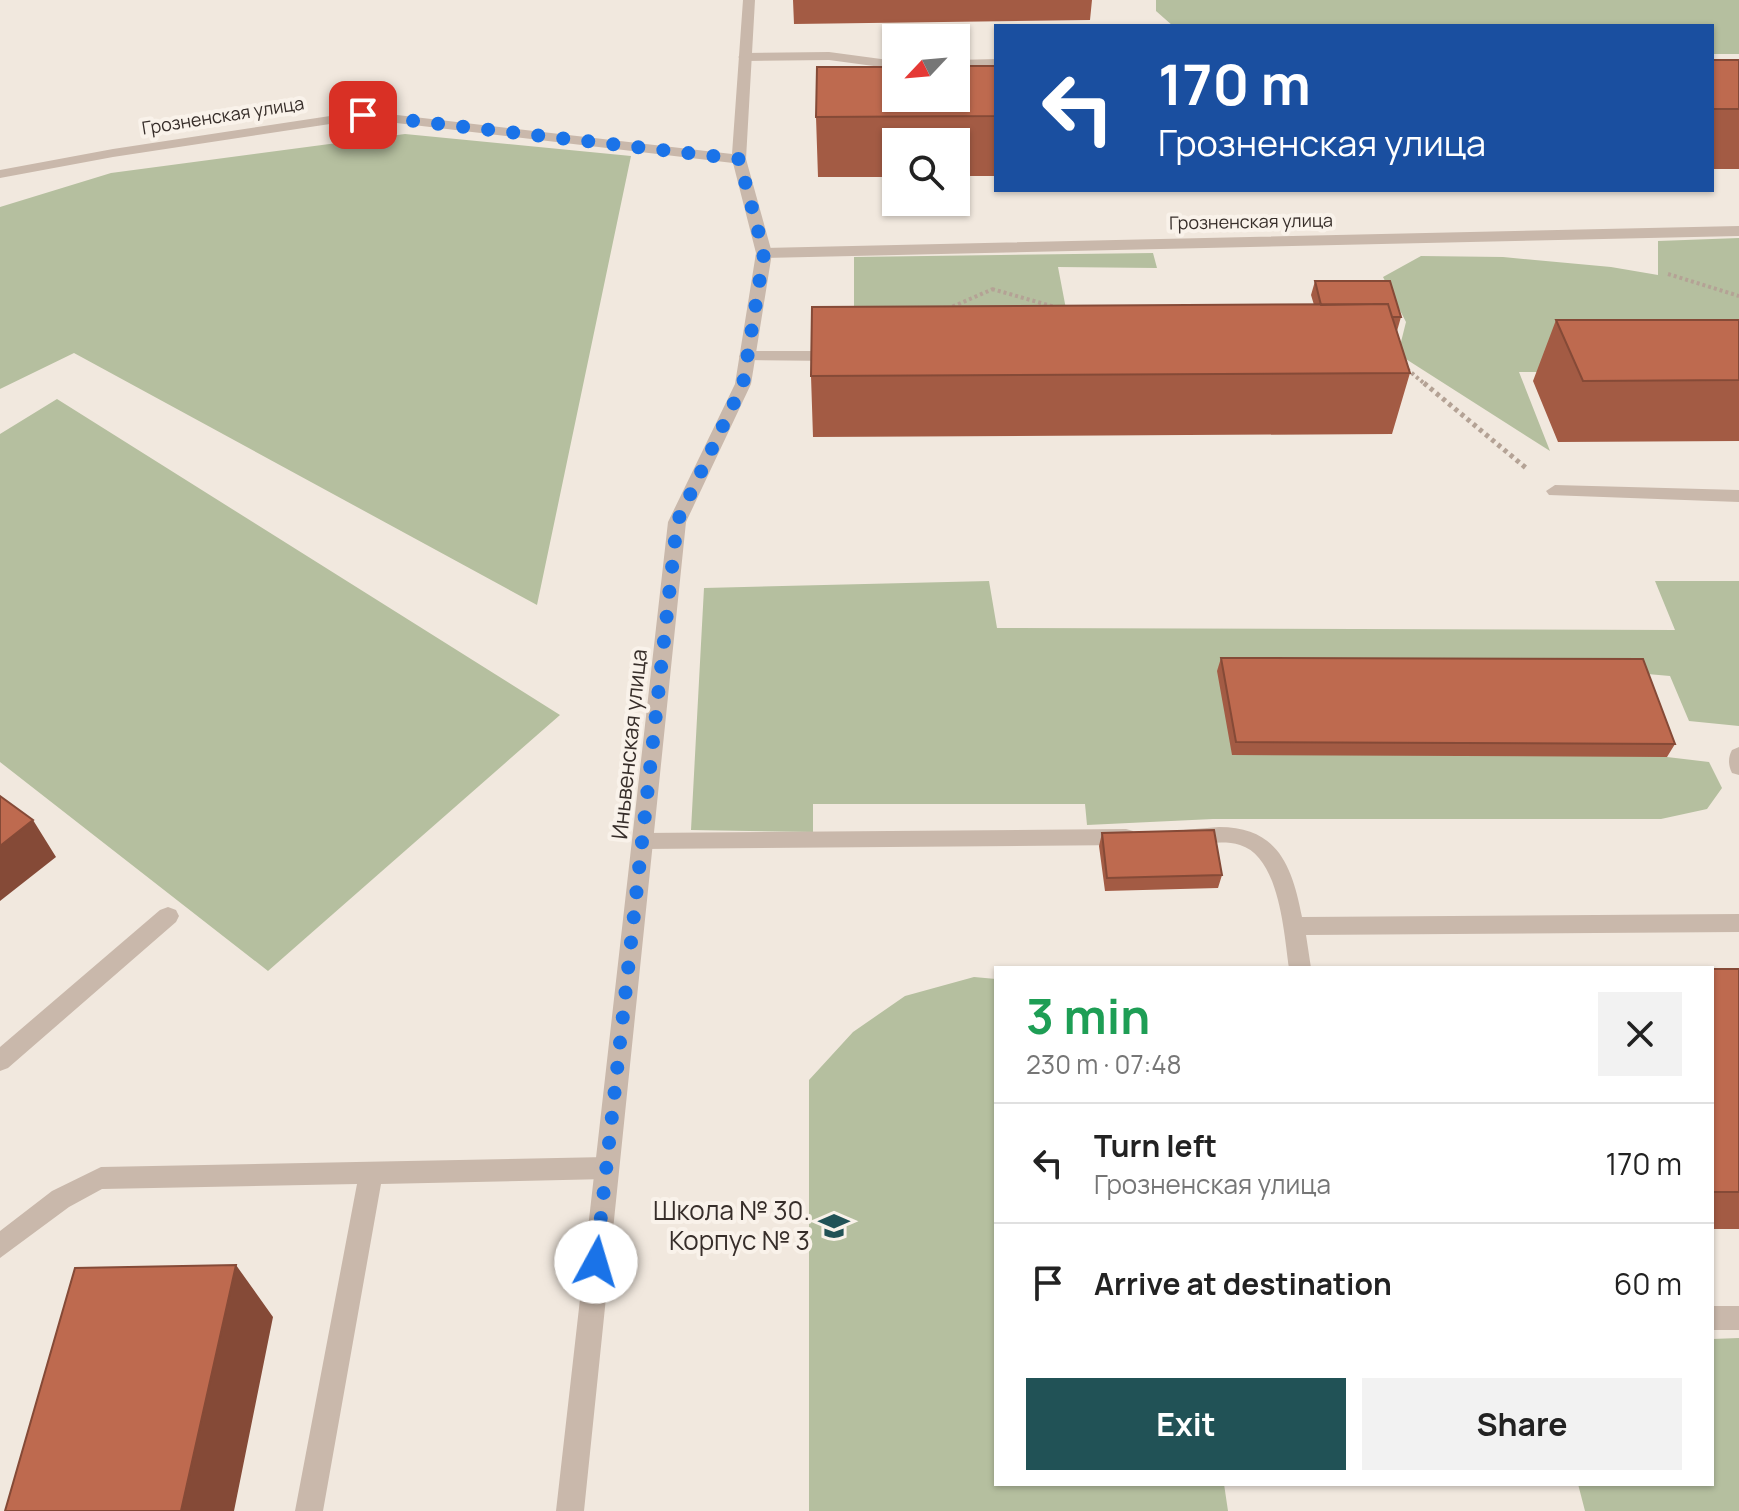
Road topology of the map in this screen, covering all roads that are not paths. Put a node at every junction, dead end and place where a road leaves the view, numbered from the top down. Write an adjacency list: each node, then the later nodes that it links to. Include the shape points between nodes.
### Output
1 (749, 0): 2 (street, Иньвенская улица)
2 (745, 57): 3 (street, via 829,56); 6 (street, Иньвенская улица)
3 (882, 63)
4 (994, 63): 5 (street)
5 (970, 64)
6 (739, 159): 7 (street, Грозненская улица, via 363,115); 9 (street, Иньвенская улица)
7 (0, 174)
8 (1739, 231): 9 (street, Грозненская улица)
9 (764, 253): 10 (street, Иньвенская улица)
10 (747, 356): 11 (street); 16 (street, Иньвенская улица, via 743,384 677,522)
11 (850, 356)
12 (1555, 491): 13 (street)
13 (1739, 496)
14 (1739, 755): 15 (street)
15 (1739, 767)
16 (642, 841): 19 (street, via 1249,838 1269,853 1281,873); 22 (street, Иньвенская улица)
17 (168, 916): 21 (street)
18 (1739, 923): 19 (street)
19 (1292, 926): 20 (street)
20 (1300, 966)
21 (0, 1061)
22 (607, 1168): 23 (street); 28 (street, Иньвенская улица)
23 (371, 1171): 24 (street, via 101,1178 75,1187); 27 (street)
24 (0, 1246)
25 (1714, 1318): 26 (street)
26 (1739, 1318)
27 (309, 1511)
28 (570, 1511)

